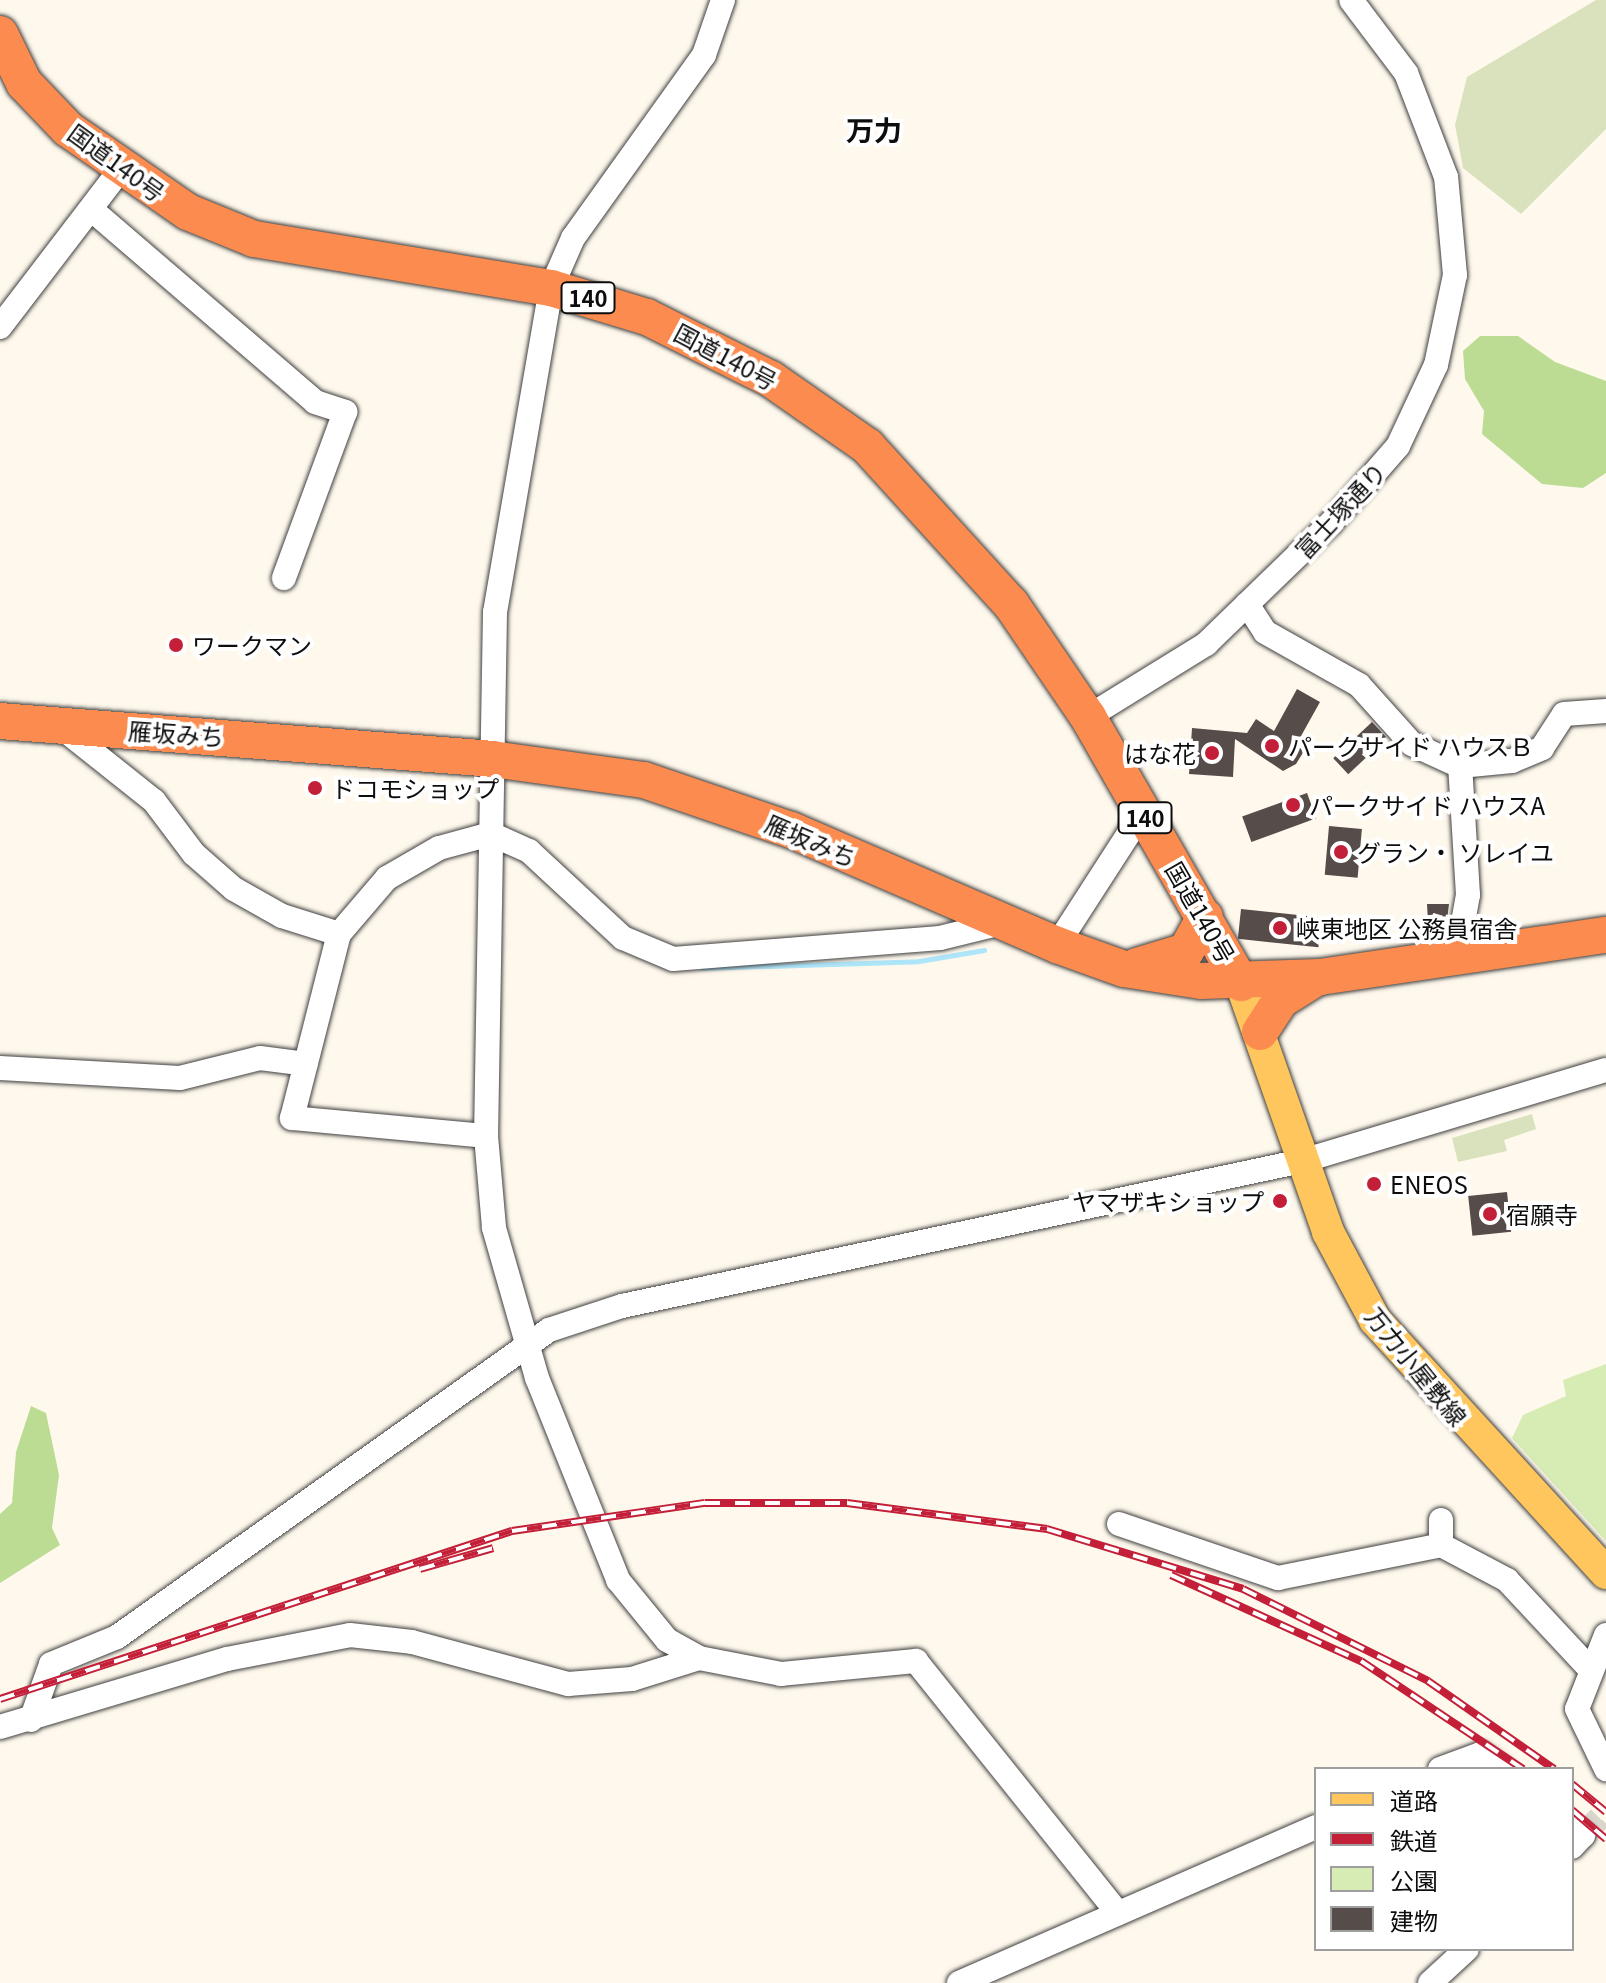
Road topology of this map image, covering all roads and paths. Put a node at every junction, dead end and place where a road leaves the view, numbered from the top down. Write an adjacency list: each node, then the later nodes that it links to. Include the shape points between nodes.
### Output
1 (723, 0): 6 (street, via 704,55 573,238)
2 (1351, 0): 9 (street, 富士塚通り, via 1406,73 1438,145 1453,231 1447,321 1421,405 1398,446 1372,481)
3 (1, 38): 4 (highway, 国道140号 / 140, via 24,83)
4 (120, 170): 5 (street); 6 (highway, 国道140号 / 140, via 188,212 254,239)
5 (92, 210): 7 (street); 8 (street, via 315,402 345,412)
6 (551, 288): 11 (highway, 国道140号 / 140, via 712,344 867,446 1011,604); 14 (street, via 495,612)
7 (0, 327)
8 (284, 578)
9 (1247, 604): 11 (street, 富士塚通り, via 1206,644); 15 (street, via 1265,632 1359,685 1412,744)
10 (1606, 711): 15 (street, via 1564,714 1542,748 1512,761)
11 (1088, 717): 16 (highway, 国道140号 / 140)
12 (0, 721): 13 (highway, 雁坂みち)
13 (57, 724): 14 (highway, 雁坂みち); 20 (street, via 154,801 194,854 234,889 282,916)
14 (492, 759): 17 (street); 19 (highway, 雁坂みち, via 644,780 708,798)
15 (1460, 766): 23 (street, via 1468,895)
16 (1142, 813): 18 (highway, 国道140号 / 140); 22 (street)
17 (491, 834): 19 (street, via 529,851 623,938 673,959 940,938); 20 (street, via 439,848 387,878); 31 (street)
18 (1205, 917): 24 (highway, via 1186,951); 26 (highway, 国道140号 / 140)
19 (1001, 923): 22 (highway, 雁坂みち)
20 (339, 934): 28 (street)
21 (1606, 935): 23 (highway, 雁坂みち)
22 (1057, 945): 24 (highway, 雁坂みち)
23 (1457, 956): 25 (highway, 雁坂みち)
24 (1124, 969): 26 (highway, 雁坂みち)
25 (1320, 977): 26 (highway, 雁坂みち); 27 (highway, via 1281,1000)
26 (1241, 983): 27 (main road, 万力小屋敷線)
27 (1260, 1032): 32 (main road, 万力小屋敷線)
28 (306, 1064): 29 (street, via 260,1058 180,1078); 31 (street, via 292,1118)
29 (0, 1068)
30 (1606, 1070): 32 (street)
31 (486, 1136): 33 (street, via 494,1228)
32 (1302, 1161): 33 (street, via 622,1306 549,1330); 37 (main road, 万力小屋敷線, via 1341,1260 1375,1320)
33 (527, 1345): 39 (street, via 618,1580 667,1640); 41 (street, via 117,1637 51,1664)
34 (1441, 1520): 36 (street)
35 (1119, 1524): 36 (street, via 1278,1578)
36 (1441, 1545): 40 (street, via 1507,1580)
37 (1606, 1573)
38 (1606, 1635): 40 (street)
39 (699, 1658): 41 (street, via 632,1679 568,1684 412,1642 350,1635 227,1659); 47 (street, via 781,1674 916,1661)
40 (1588, 1667): 45 (street, via 1577,1709)
41 (31, 1720): 42 (street)
42 (0, 1727)
43 (1445, 1767): 44 (street, via 1481,1754)
44 (1499, 1767)
45 (1606, 1769)
46 (1314, 1828): 47 (street)
47 (1118, 1913): 49 (street)
48 (1465, 1951): 50 (street)
49 (959, 1983)
50 (1430, 1983)

